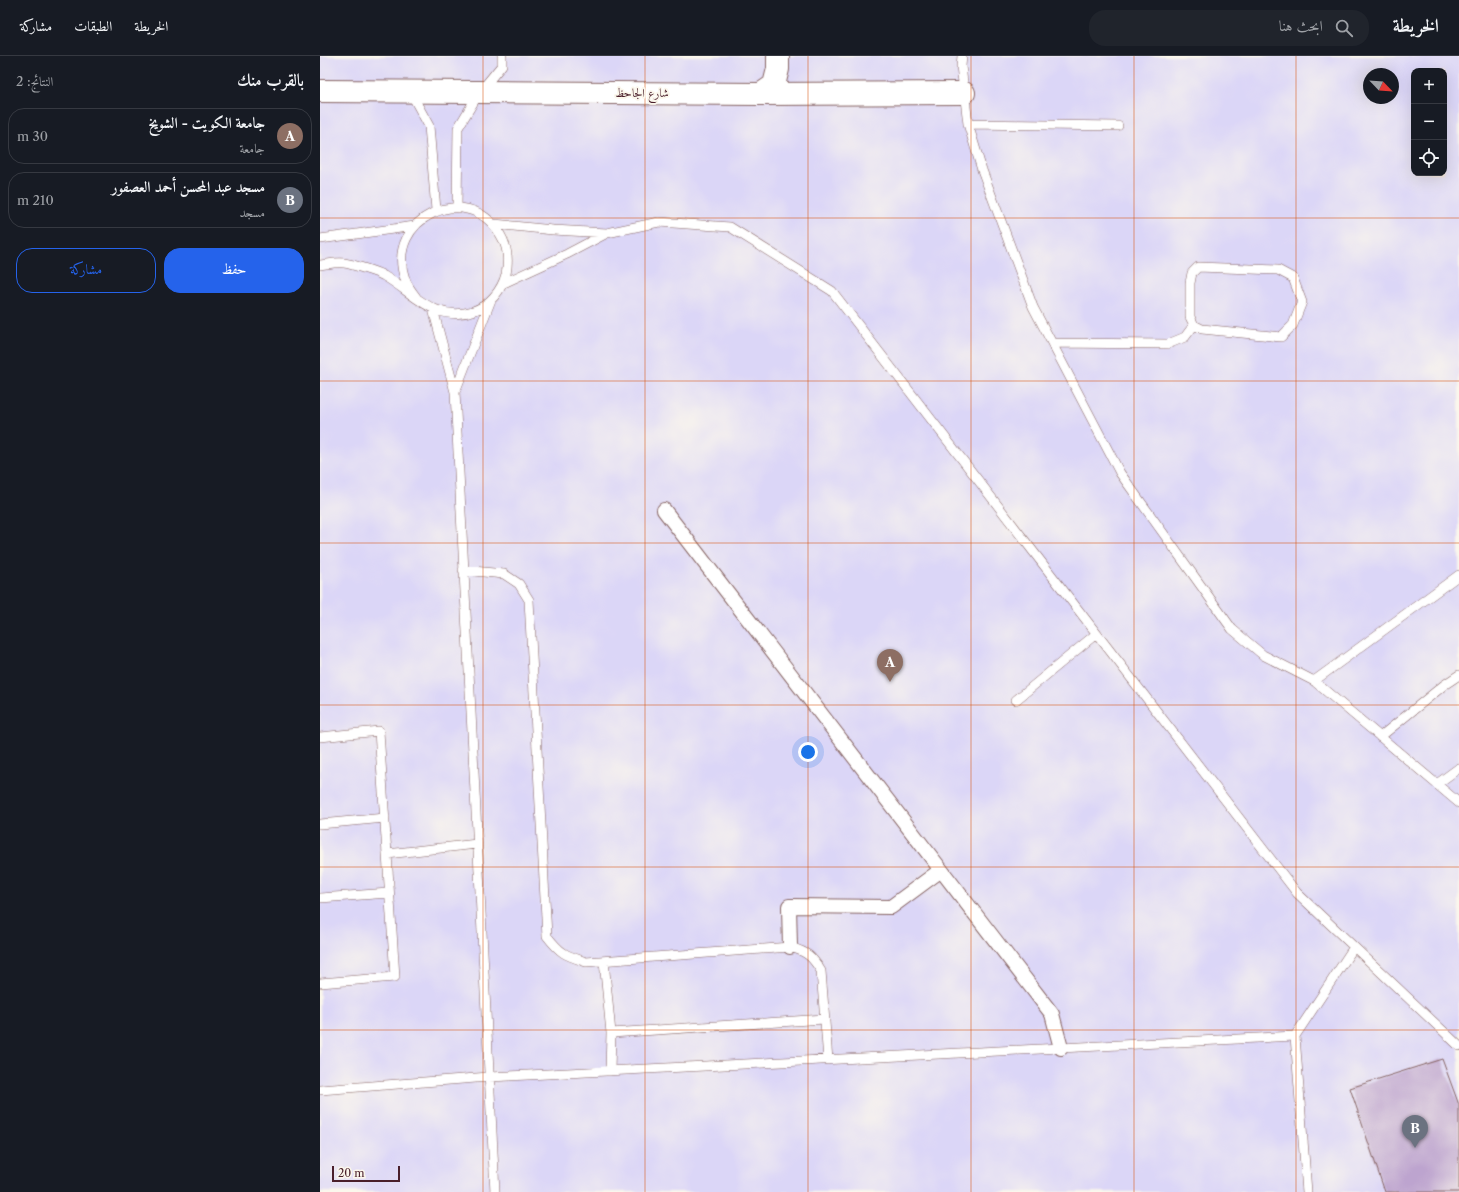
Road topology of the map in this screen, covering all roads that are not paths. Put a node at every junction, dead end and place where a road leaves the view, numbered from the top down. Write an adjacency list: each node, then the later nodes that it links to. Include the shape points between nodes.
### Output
1 (502, 56): 7 (lane, via 502,65)
2 (778, 56): 8 (street, via 774,85)
3 (962, 56): 6 (lane)
4 (320, 91): 5 (street, شارع الجاحظ)
5 (410, 92): 7 (street, شارع الجاحظ); 12 (lane, via 429,126)
6 (964, 92): 8 (street, شارع الجاحظ); 9 (lane)
7 (479, 93): 8 (street, شارع الجاحظ); 11 (lane, via 458,128)
8 (760, 94)
9 (968, 124): 10 (lane); 23 (lane, via 982,170 1034,307)
10 (1118, 126)
11 (457, 207): 12 (lane); 13 (lane, via 477,212)
12 (436, 210): 14 (lane)
13 (494, 224): 15 (lane); 18 (lane, via 505,242 508,262)
14 (415, 226): 16 (lane); 19 (lane, via 406,238 402,259 405,280)
15 (607, 233): 18 (lane); 28 (lane, via 659,222 730,227 832,291)
16 (320, 239)
17 (320, 265): 19 (lane, via 345,263 383,275)
18 (504, 283): 20 (lane)
19 (416, 297): 21 (lane)
20 (492, 300): 21 (lane, via 474,311 453,314); 24 (lane)
21 (433, 310): 24 (lane)
22 (1194, 326): 22 (lane, via 1281,337 1294,325 1302,302 1293,278 1278,270 1198,267 1192,273 1190,283 1190,317); 23 (lane, via 1184,337 1168,344)
23 (1052, 343): 30 (lane, via 1120,473 1232,629 1263,655)
24 (454, 392): 26 (lane)
25 (664, 510): 41 (street)
26 (464, 570): 39 (lane); 46 (lane, via 504,574 519,584 529,600 547,936 558,950 570,957 586,962)
27 (1459, 575): 30 (lane)
28 (1096, 634): 31 (lane); 45 (lane, via 1297,893)
29 (1459, 675): 33 (lane)
30 (1314, 681): 33 (lane)
31 (1016, 700)
32 (320, 737): 37 (lane, via 379,731)
33 (1380, 737): 35 (lane)
34 (1459, 768): 35 (lane)
35 (1437, 784): 36 (lane)
36 (1459, 803)
37 (385, 818): 38 (lane); 40 (lane)
38 (320, 824)
39 (477, 844): 40 (lane); 55 (lane)
40 (387, 854): 42 (lane)
41 (941, 870): 44 (street, via 891,907 789,906); 52 (street, via 1052,1014)
42 (390, 893): 43 (lane); 47 (lane, via 395,977)
43 (320, 898)
44 (790, 947): 46 (lane); 48 (lane, via 803,951 814,959 821,971)
45 (1354, 947): 50 (lane); 51 (lane)
46 (604, 961): 49 (lane)
47 (320, 983)
48 (824, 1019): 49 (lane); 53 (lane)
49 (611, 1033): 54 (lane)
50 (1295, 1036): 52 (lane); 58 (lane)
51 (1459, 1046)
52 (1061, 1048): 53 (lane)
53 (828, 1060): 54 (lane)
54 (610, 1071): 55 (lane)
55 (489, 1077): 56 (lane); 57 (lane)
56 (320, 1090)
57 (495, 1192)
58 (1307, 1192)

